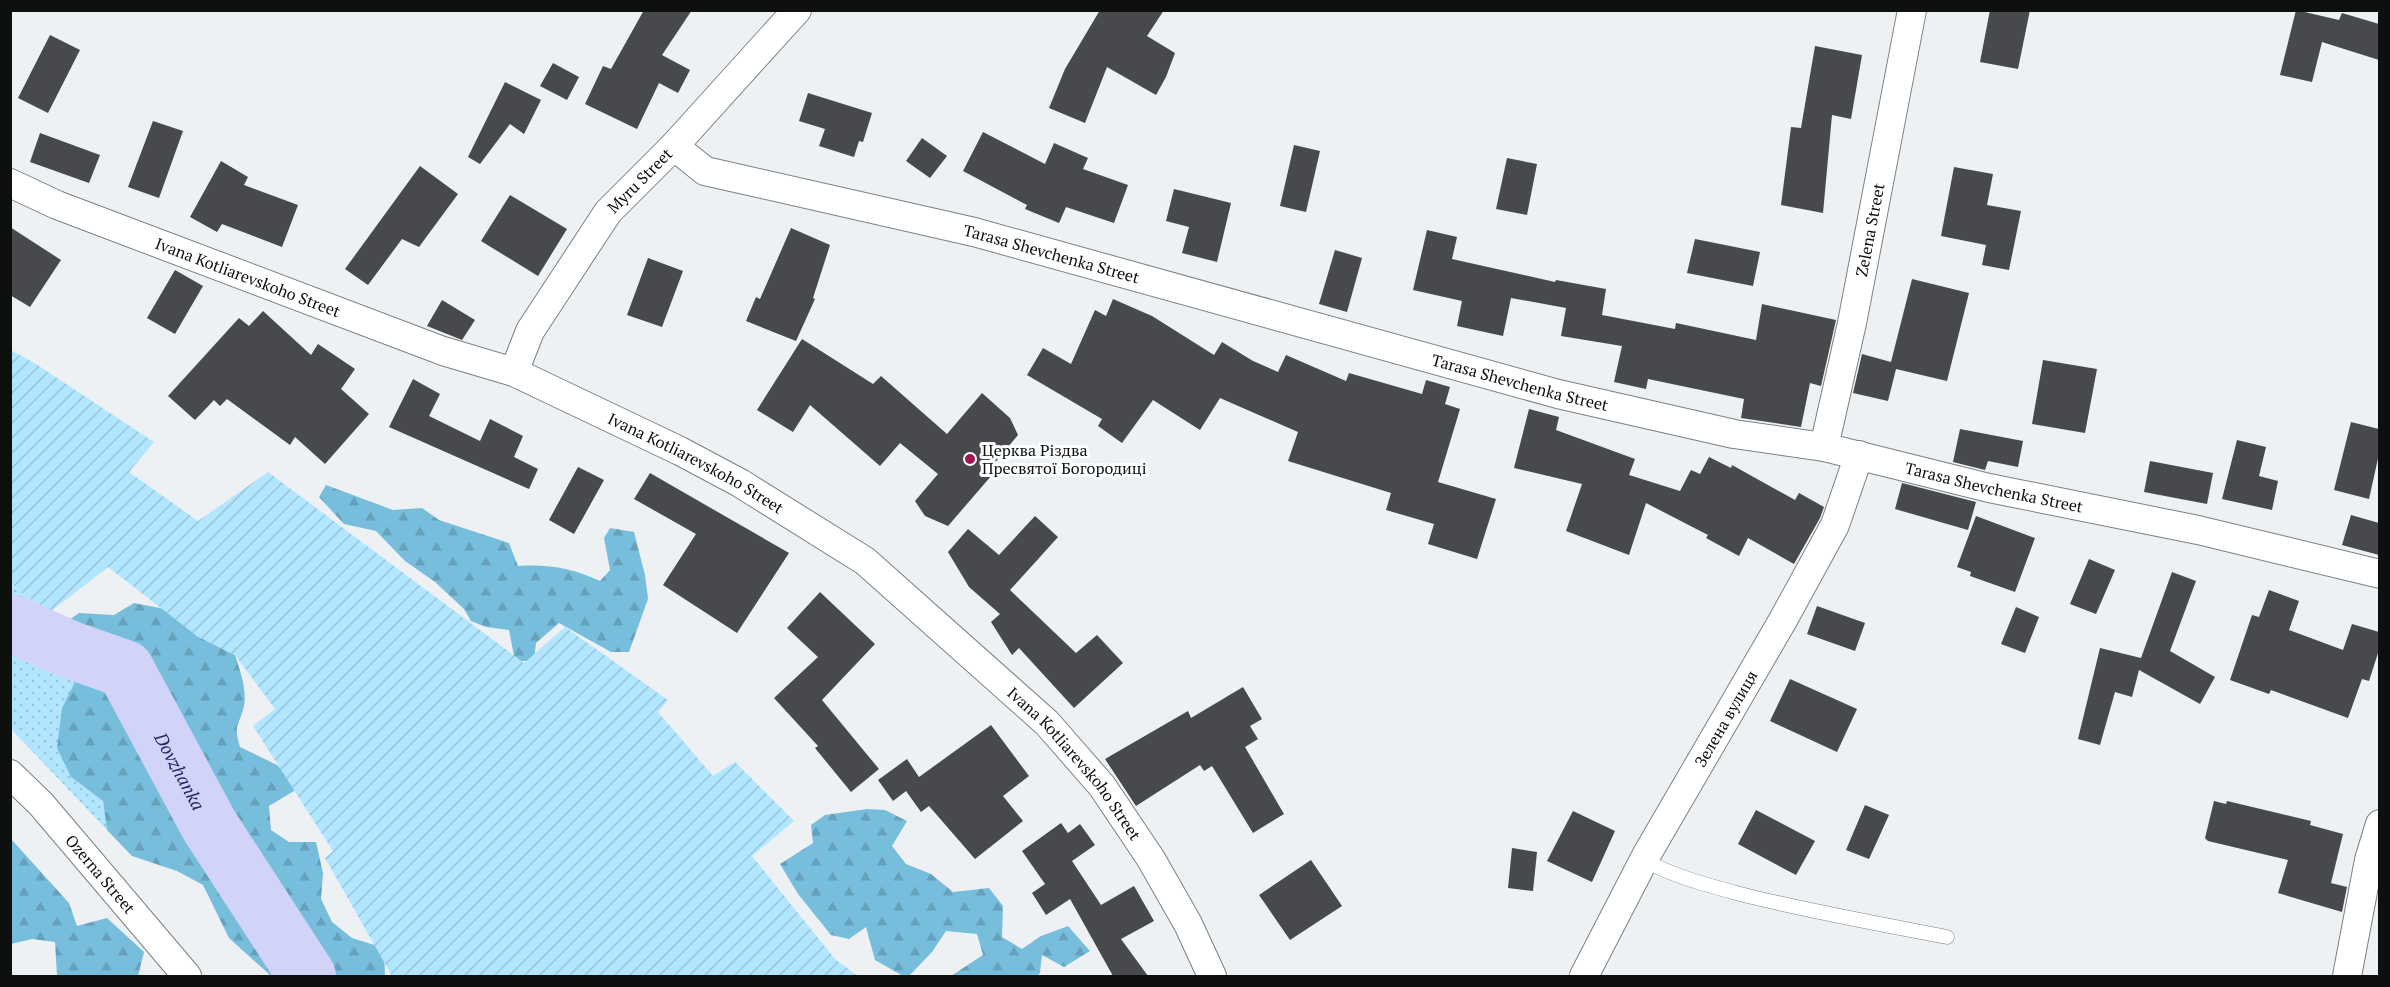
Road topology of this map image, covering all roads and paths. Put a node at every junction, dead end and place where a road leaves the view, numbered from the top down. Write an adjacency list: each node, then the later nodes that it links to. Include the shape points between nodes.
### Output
1 (797, 10): 3 (street, Myru Street)
2 (1912, 10): 6 (street, Zelena Street)
3 (674, 146): 5 (street, Myru Street, via 608,212 530,331); 6 (street, Tarasa Shevchenka Street, via 705,171 974,232 1558,394 1734,434)
4 (10, 183): 5 (street, Ivana Kotliarevskoho Street, via 68,209 421,343)
5 (514, 372): 14 (street, Ivana Kotliarevskoho Street, via 720,472 865,561 1047,723 1102,786 1151,859)
6 (1824, 447): 7 (street, Tarasa Shevchenka Street)
7 (1859, 455): 8 (street, Tarasa Shevchenka Street, via 1989,488 2198,530); 11 (street, Зелена вулиця, via 1835,525)
8 (2379, 574)
9 (10, 774): 13 (street, Ozerna Street, via 41,804)
10 (2379, 824): 16 (street)
11 (1644, 860): 12 (lane, via 1697,883); 15 (street, Зелена вулиця)
12 (1947, 937)
13 (187, 976)
14 (1212, 976)
15 (1584, 976)
16 (2347, 976)

